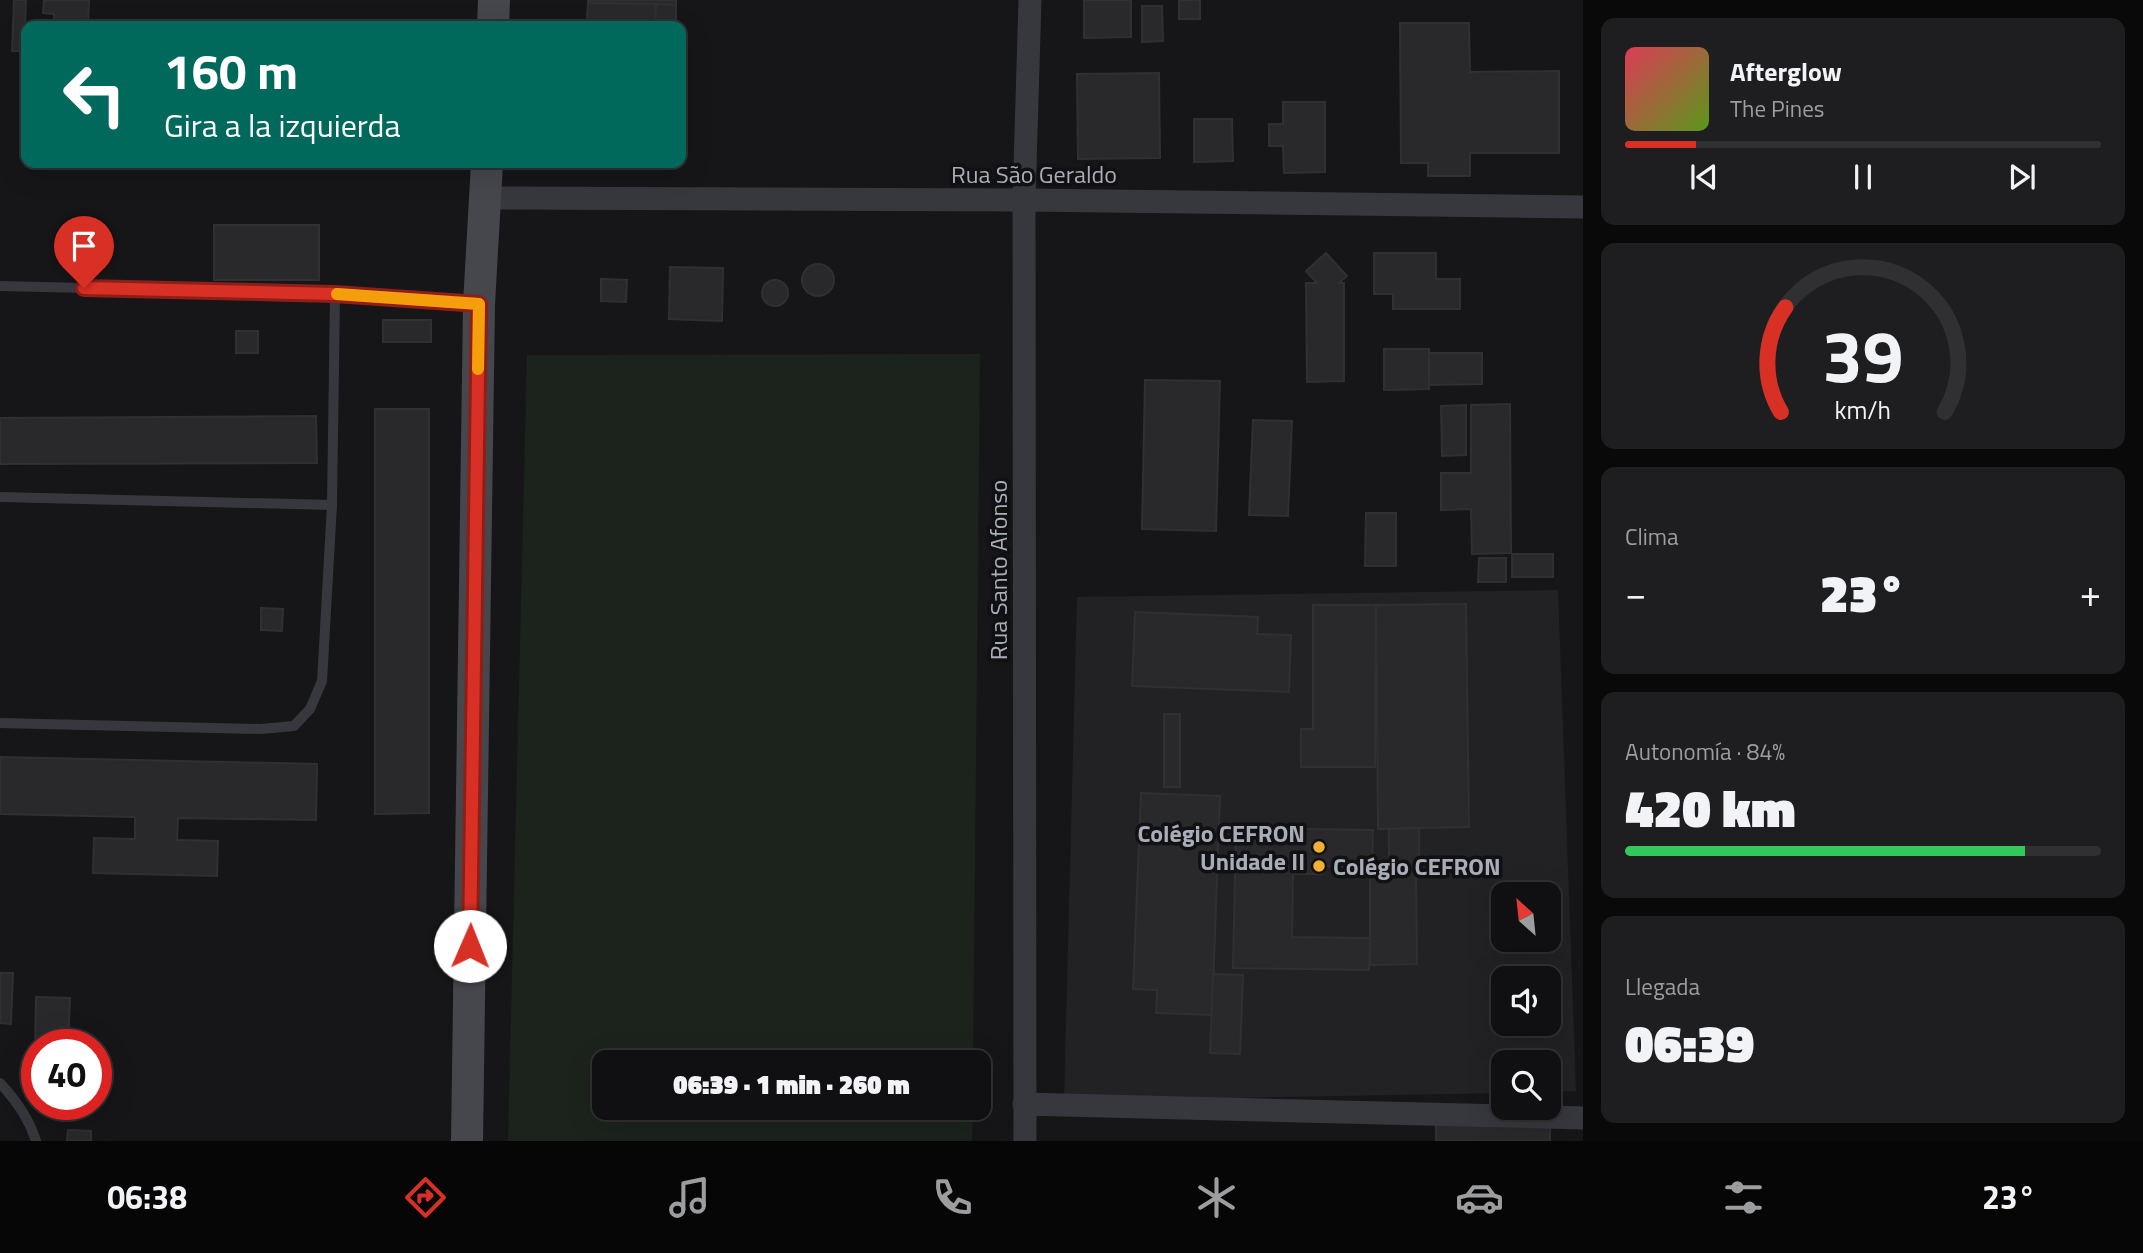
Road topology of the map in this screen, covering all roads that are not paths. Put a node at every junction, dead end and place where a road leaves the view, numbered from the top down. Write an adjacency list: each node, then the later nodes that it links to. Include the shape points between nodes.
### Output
1 (494, 0): 3 (street)
2 (1030, 0): 6 (street, Rua Santo Afonso)
3 (493, 21)
4 (487, 168): 5 (street)
5 (485, 198): 6 (street, Rua São Geraldo); 10 (street)
6 (1024, 200): 7 (street, Rua São Geraldo); 15 (street, Rua Santo Afonso)
7 (1583, 207)
8 (0, 286): 9 (lane)
9 (335, 294): 10 (lane); 12 (lane)
10 (479, 304): 18 (street)
11 (0, 497): 12 (lane)
12 (332, 505): 13 (lane, via 322,681 310,709 294,726)
13 (0, 723)
14 (0, 1083): 17 (lane, via 16,1100)
15 (1024, 1104): 16 (street); 19 (street, Rua Santo Afonso)
16 (1583, 1118)
17 (36, 1141)
18 (467, 1141)
19 (1025, 1141)

